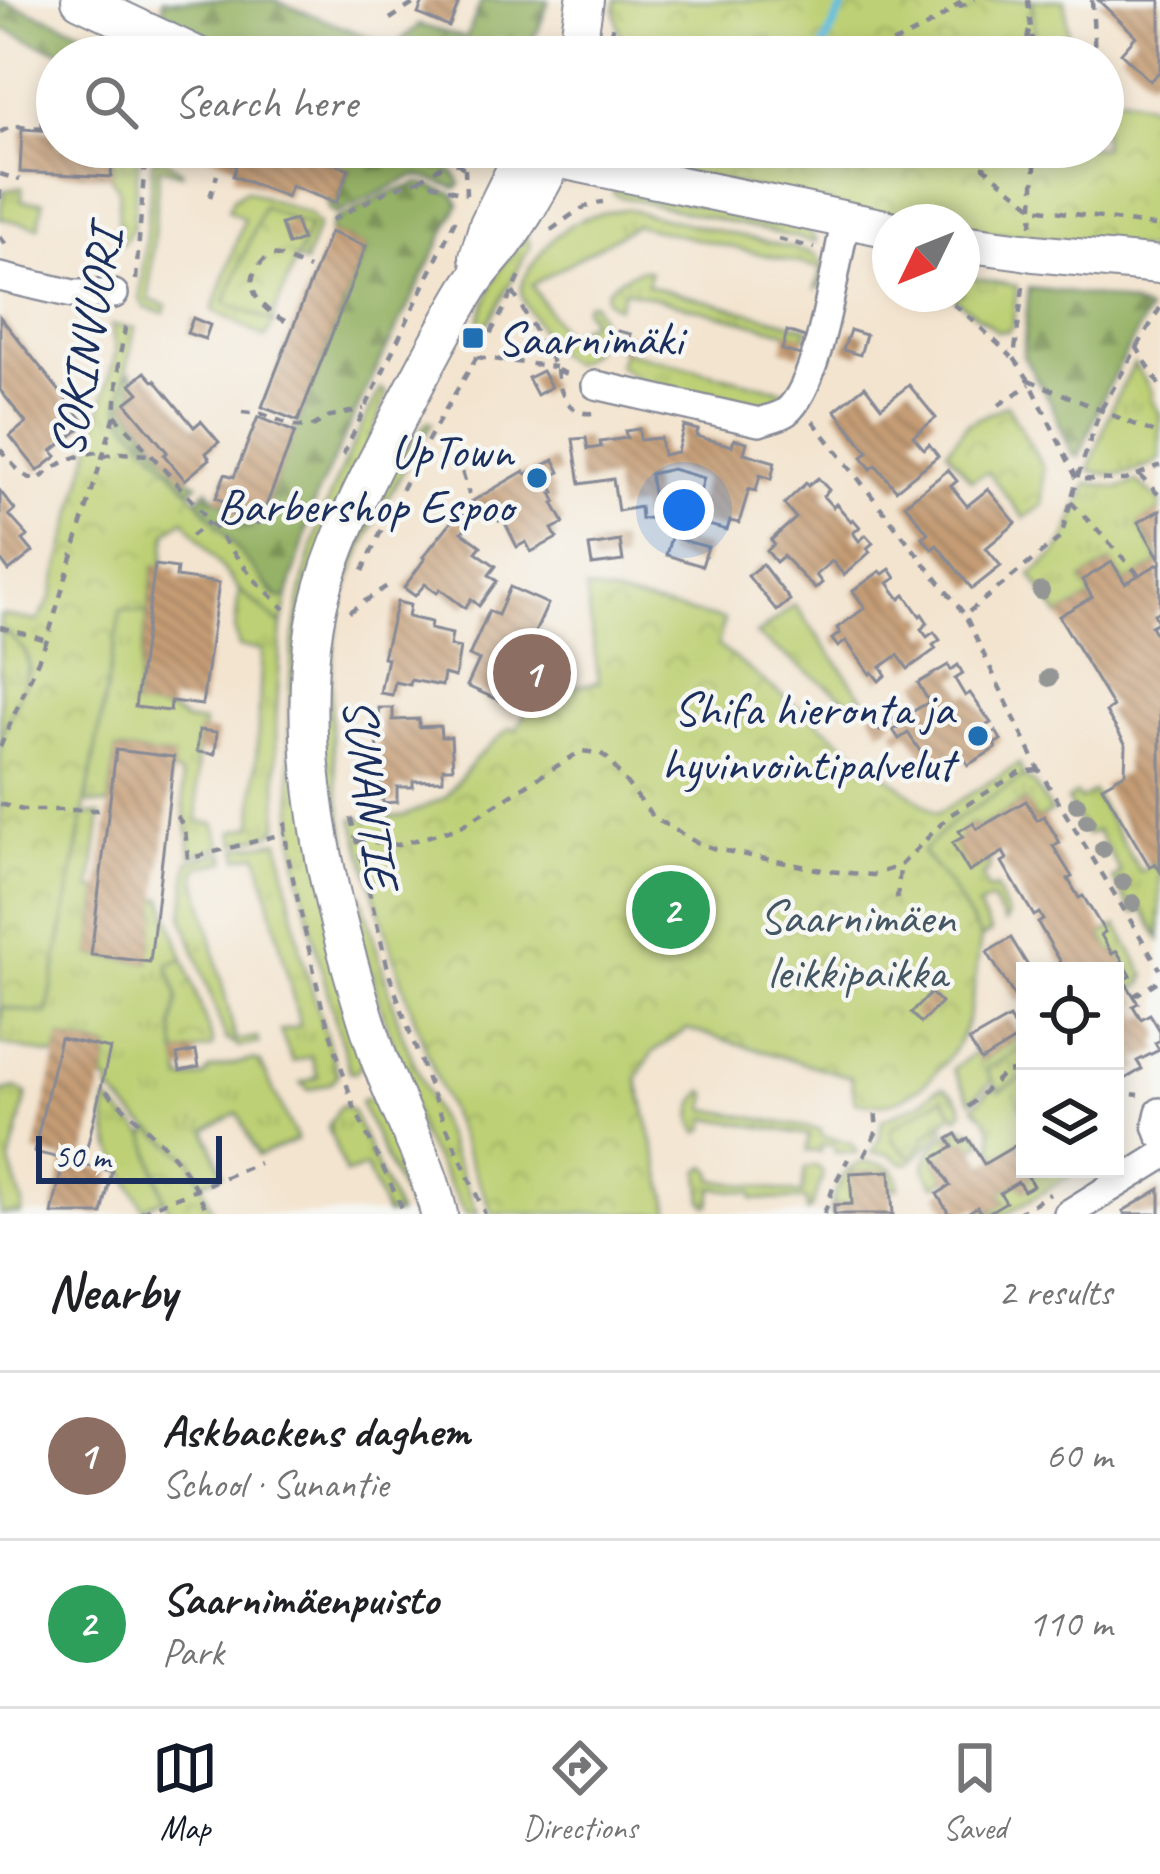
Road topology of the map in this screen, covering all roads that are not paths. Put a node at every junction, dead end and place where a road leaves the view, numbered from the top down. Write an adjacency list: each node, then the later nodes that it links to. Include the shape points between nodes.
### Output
1 (80, 0): 2 (street)
2 (156, 36)
3 (527, 168): 15 (street, SUNANTIE, via 509,237 468,289 331,563 309,690 311,766 354,979)
4 (613, 168): 5 (street)
5 (846, 220): 6 (street); 11 (street, via 808,374 785,413 759,422)
6 (872, 225)
7 (980, 247): 9 (street, via 1028,258)
8 (5, 264): 10 (street, via 73,294)
9 (1160, 265)
10 (128, 298)
11 (603, 397)
12 (1156, 1105): 13 (street)
13 (1160, 1133)
14 (1160, 1157): 17 (street)
15 (436, 1199): 16 (street, SUNANTIE)
16 (463, 1214)
17 (1068, 1214)

